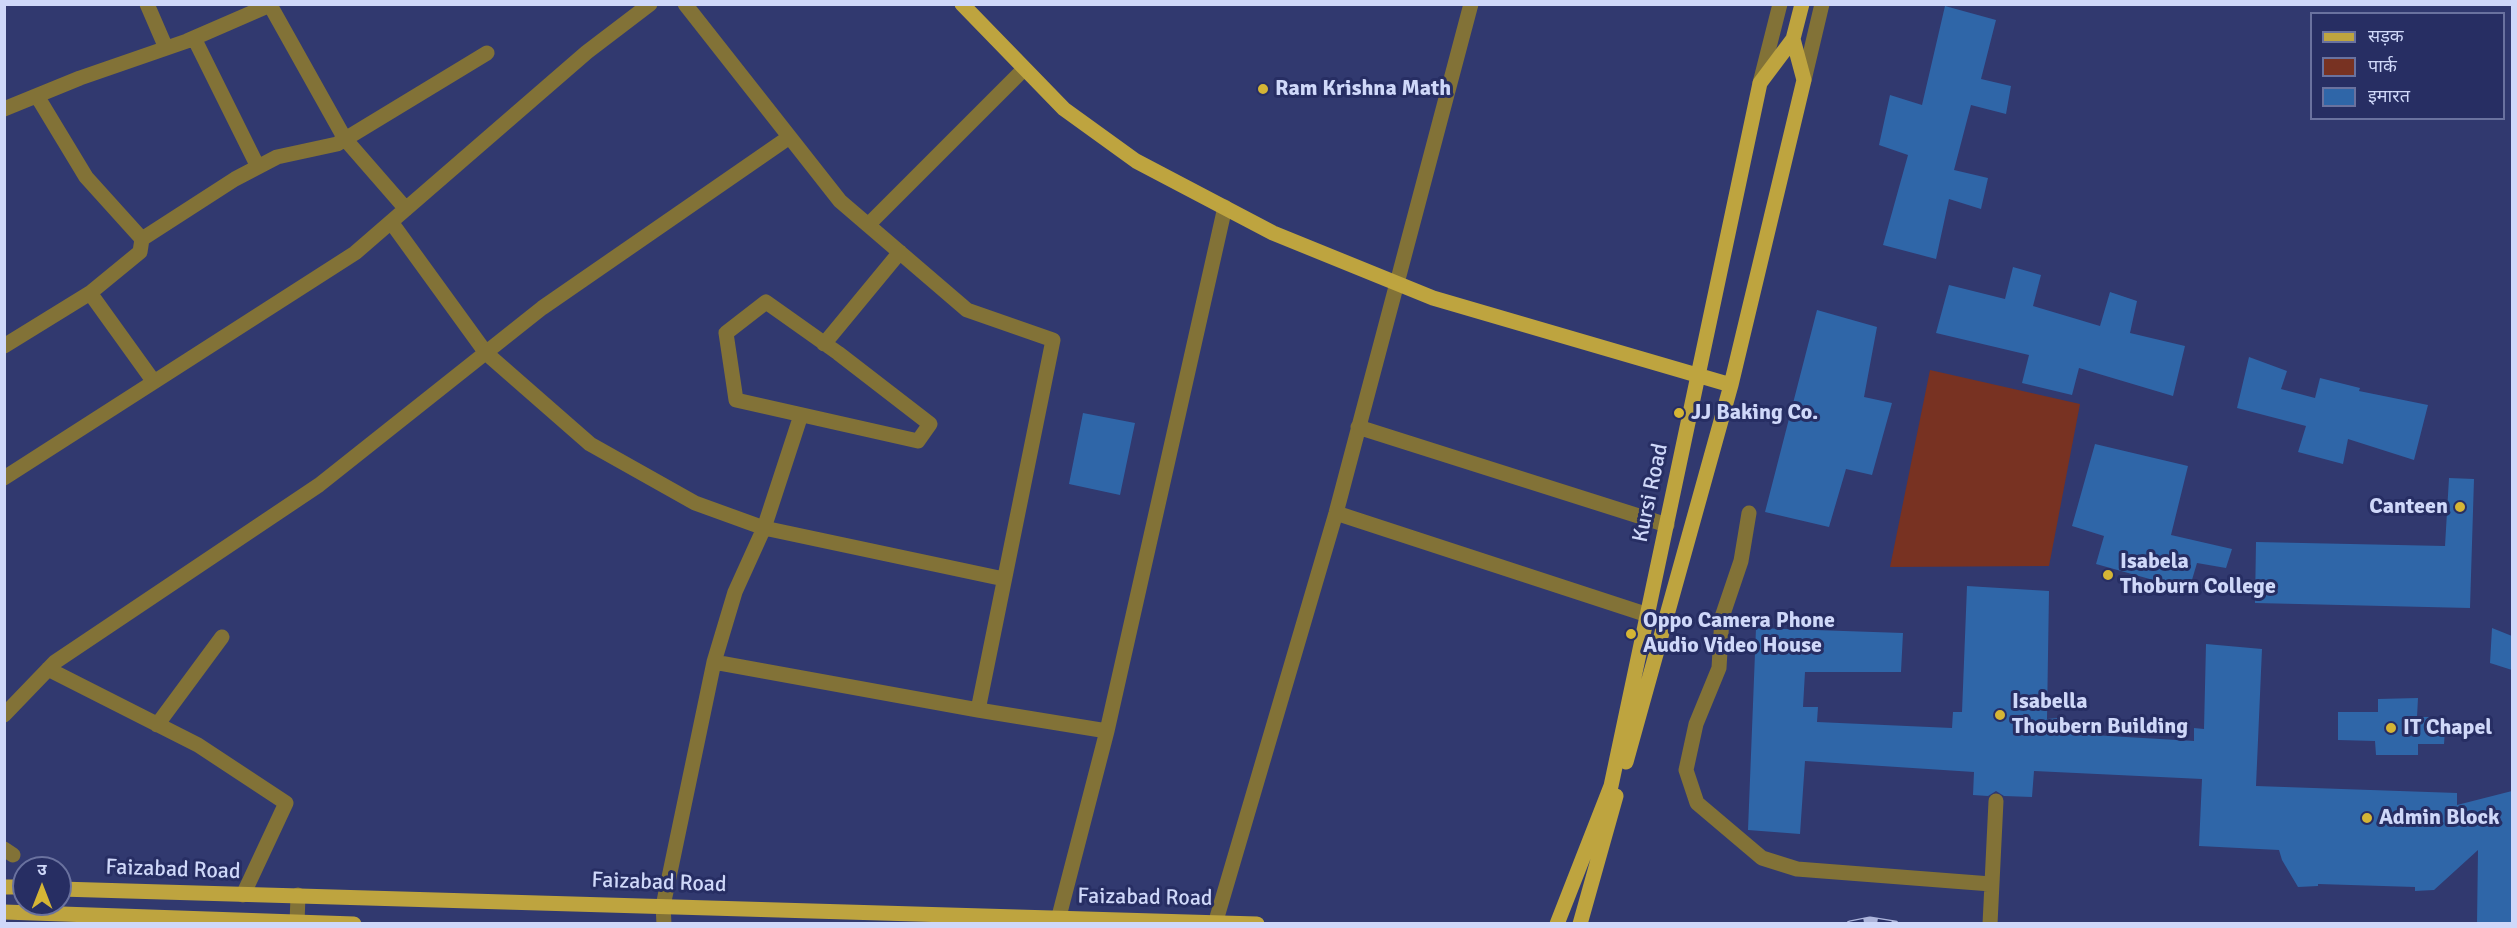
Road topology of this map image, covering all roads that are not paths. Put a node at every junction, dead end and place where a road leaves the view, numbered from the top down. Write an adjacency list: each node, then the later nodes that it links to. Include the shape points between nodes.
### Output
1 (147, 4): 12 (street)
2 (650, 4): 23 (street, via 588,52)
3 (685, 4): 19 (street)
4 (962, 4): 14 (main road)
5 (1471, 4): 28 (street)
6 (1780, 4): 16 (street)
7 (1802, 4): 11 (main road, Kursi Road)
8 (1822, 4): 15 (street)
9 (271, 5): 10 (street); 20 (street)
10 (194, 38): 12 (street); 21 (street)
11 (1793, 39): 15 (main road, Kursi Road); 16 (main road, Kursi Road)
12 (165, 48): 17 (street)
13 (487, 53): 20 (street)
14 (1024, 69): 22 (main road, via 1064,109 1136,161); 25 (street)
15 (1804, 80): 35 (main road, Kursi Road)
16 (1760, 83): 33 (main road, Kursi Road)
17 (37, 96): 18 (street); 26 (street, via 86,177)
18 (4, 109)
19 (788, 138): 25 (street, via 840,201); 32 (street, via 542,308)
20 (345, 139): 21 (street, via 277,157); 23 (street)
21 (258, 167): 26 (street)
22 (1225, 207): 28 (main road, via 1274,233); 51 (street)
23 (406, 209): 24 (street)
24 (391, 222): 32 (street); 34 (street, via 355,253)
25 (868, 225): 27 (street)
26 (142, 239): 29 (street, via 140,252)
27 (900, 252): 30 (street); 43 (street, via 967,310 1053,340)
28 (1395, 283): 33 (main road, via 1433,298); 37 (street)
29 (90, 292): 31 (street); 34 (street)
30 (824, 344): 36 (street, via 766,302 726,333 736,400); 36 (street, via 930,424 918,441)
31 (4, 346)
32 (486, 352): 42 (street, via 590,444 695,503); 47 (street, via 320,485)
33 (1699, 376): 35 (main road); 41 (main road, Kursi Road)
34 (154, 382): 38 (street)
35 (1731, 385): 66 (main road, Kursi Road)
36 (801, 415): 42 (street)
37 (1358, 427): 39 (street); 41 (street)
38 (4, 478)
39 (1336, 513): 44 (street); 61 (street)
40 (1749, 513): 53 (street, via 1741,561 1722,617 1719,668 1696,724 1686,770 1697,803 1762,858 1797,868)
41 (1667, 525): 44 (main road, Kursi Road)
42 (764, 528): 43 (street); 46 (street, via 735,592)
43 (1005, 579): 48 (street)
44 (1648, 615): 65 (main road, Kursi Road, via 1611,786)
45 (222, 637): 50 (street)
46 (714, 662): 48 (street); 57 (street)
47 (48, 669): 49 (street); 50 (street)
48 (978, 710): 51 (street)
49 (4, 715)
50 (157, 725): 55 (street, via 198,746 286,803)
51 (1107, 731): 59 (street)
52 (1996, 801): 53 (street)
53 (1991, 885): 67 (street)
54 (72, 889): 55 (main road, Faizabad Road)
55 (243, 895): 56 (main road, Faizabad Road)
56 (298, 895): 57 (main road, Faizabad Road); 60 (street)
57 (663, 906): 59 (main road, Faizabad Road); 63 (street)
58 (4, 912): 60 (main road)
59 (1058, 921): 61 (main road, Faizabad Road)
60 (297, 922): 62 (main road)
61 (1215, 922): 64 (main road, Faizabad Road)
62 (354, 924)
63 (664, 924)
64 (1257, 924)
65 (1557, 924)
66 (1580, 924)
67 (1990, 924)

